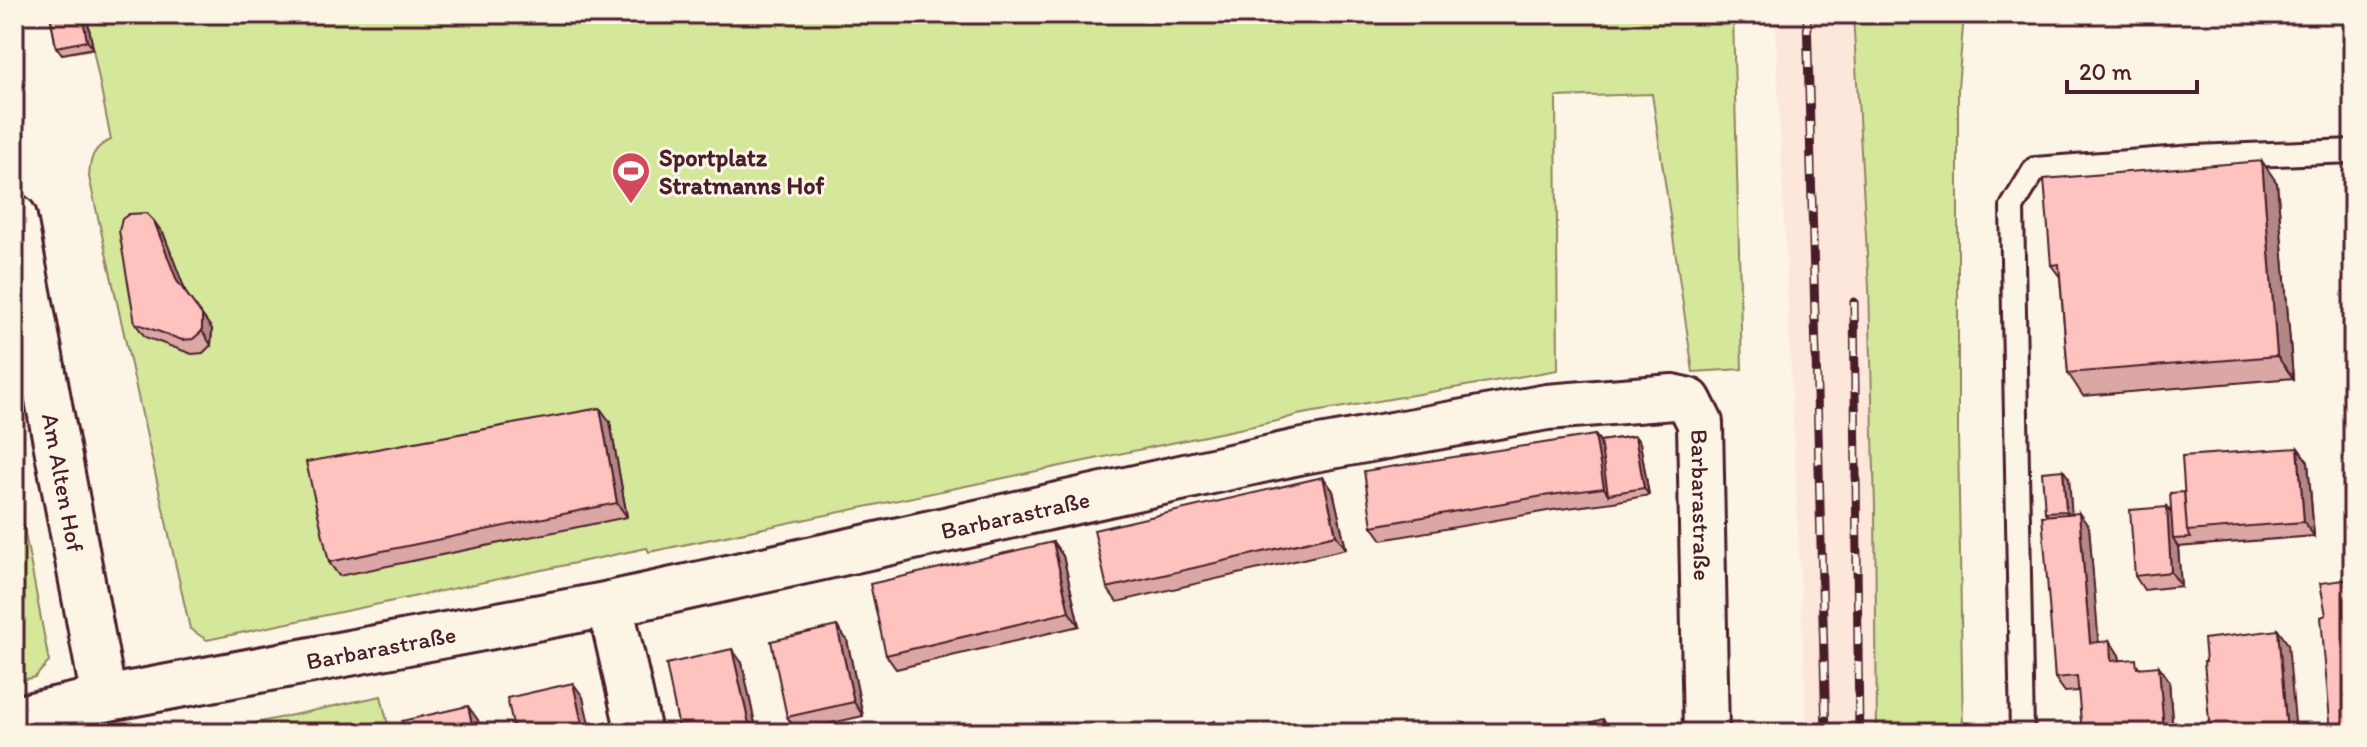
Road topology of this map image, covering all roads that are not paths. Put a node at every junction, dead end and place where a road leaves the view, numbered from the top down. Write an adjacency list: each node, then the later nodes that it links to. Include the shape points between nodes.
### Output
1 (2353, 151): 8 (lane, via 2035,169 2012,207)
2 (14, 217): 4 (street, Am Alten Hof)
3 (610, 604): 4 (street, Barbarastraße); 6 (street); 7 (street, Barbarastraße, via 1298,452 1547,407 1673,397 1689,401 1700,423)
4 (104, 699): 5 (street, Barbarastraße)
5 (14, 719)
6 (639, 733)
7 (1706, 733)
8 (2022, 733)

